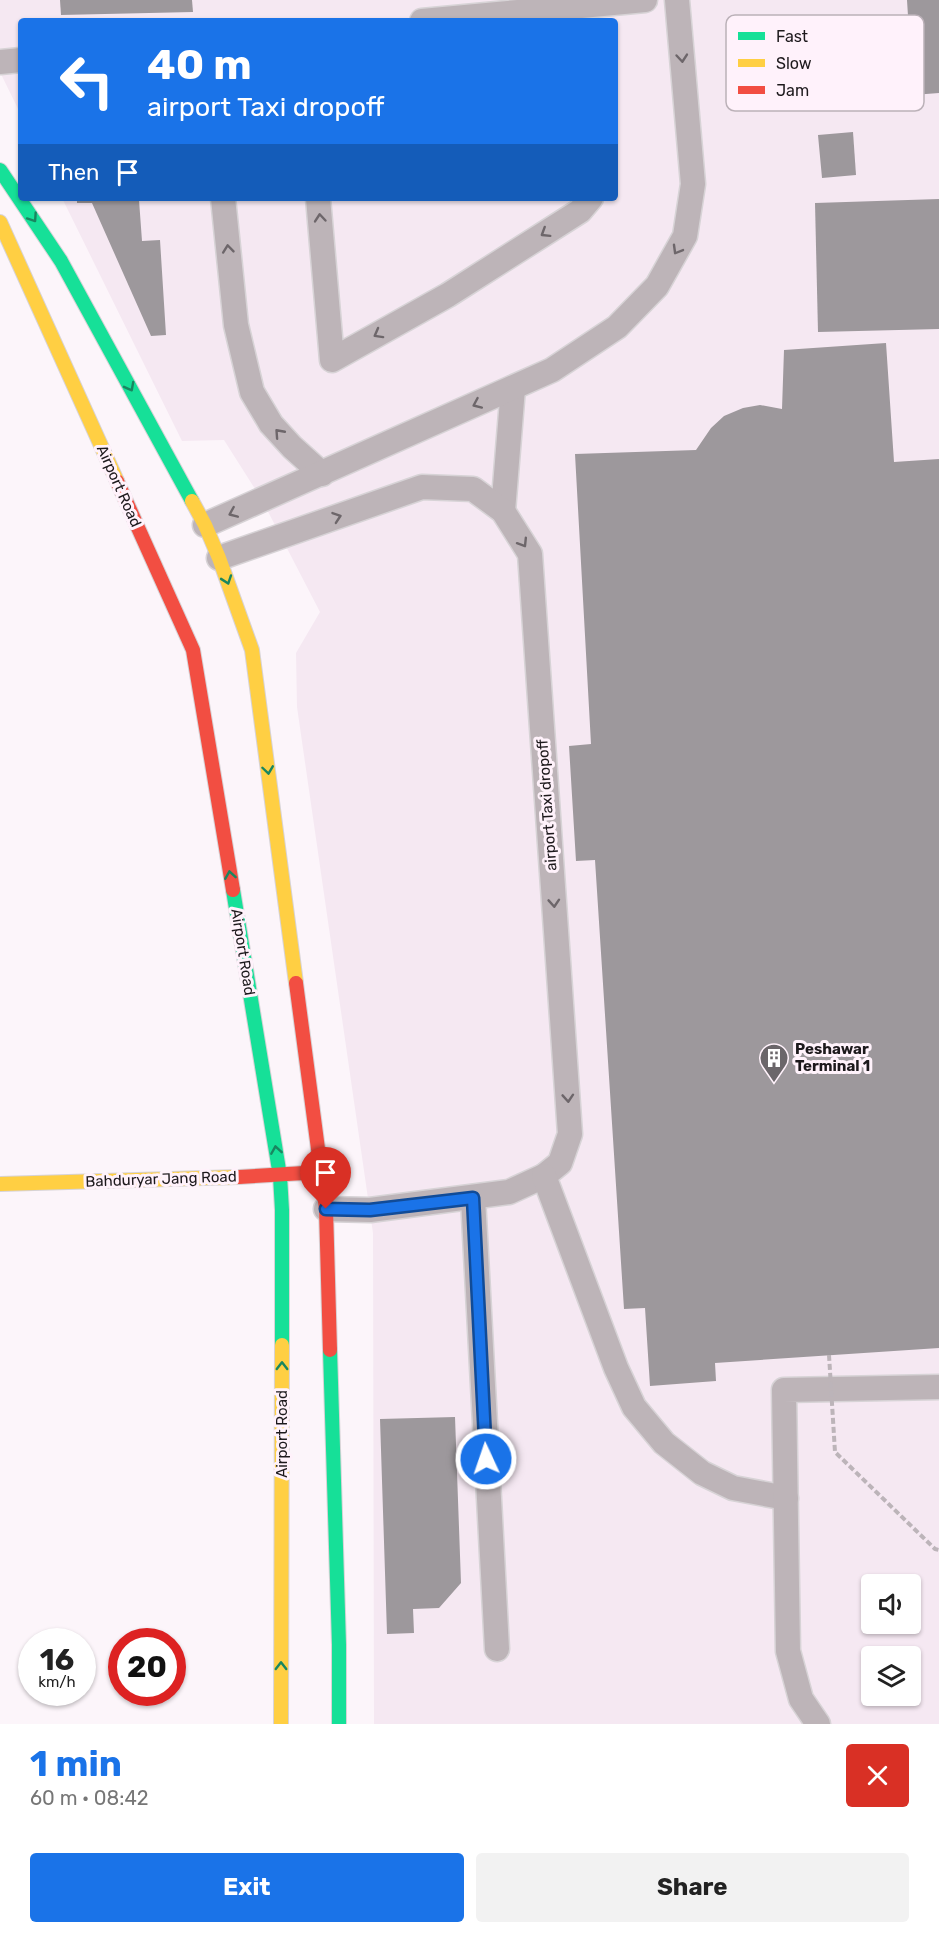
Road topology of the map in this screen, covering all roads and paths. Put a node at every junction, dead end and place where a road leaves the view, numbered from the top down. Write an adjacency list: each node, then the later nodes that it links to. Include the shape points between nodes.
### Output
1 (645, 0): 3 (lane)
2 (677, 0): 14 (lane, one-way to 14, via 693,184 685,236 657,286 617,327 552,370)
3 (590, 13): 4 (lane)
4 (485, 18)
5 (18, 60): 6 (lane)
6 (0, 62)
7 (0, 170): 8 (main road, one-way to 8)
8 (18, 196)
9 (21, 201): 17 (main road, one-way to 17, via 62,261)
10 (223, 201): 15 (lane, one-way to 10, via 271,424 252,392 236,325)
11 (318, 201): 12 (lane, one-way to 11, via 580,211 448,295 332,360)
12 (588, 201)
13 (0, 222): 20 (main road, Airport Road, one-way to 13, via 193,650)
14 (513, 388): 15 (lane, one-way to 15); 16 (lane)
15 (322, 474): 17 (lane, one-way to 17)
16 (503, 511): 18 (lane, airport Taxi dropoff, one-way to 16, via 422,487 473,489); 21 (lane, airport Taxi dropoff, one-way to 21, via 530,554 570,1134 560,1163)
17 (205, 525): 18 (main road)
18 (219, 558): 19 (main road, one-way to 19, via 252,650)
19 (321, 1172): 20 (main road, Bahduryar Jang Road); 24 (main road)
20 (280, 1176): 22 (main road, Bahduryar Jang Road); 30 (main road, Airport Road, one-way to 20)
21 (544, 1176): 23 (lane, airport Taxi dropoff, via 509,1192); 27 (lane, via 634,1407 664,1443 702,1473 733,1488)
22 (0, 1184)
23 (473, 1198): 24 (lane, airport Taxi dropoff, via 370,1210); 29 (lane)
24 (326, 1209): 31 (main road)
25 (829, 1355): 28 (path, bridge, via 835,1452)
26 (939, 1387): 27 (lane, via 784,1390)
27 (786, 1498): 32 (lane, via 788,1651 801,1699)
28 (939, 1550)
29 (497, 1649)
30 (281, 1724)
31 (339, 1724)
32 (819, 1724)

